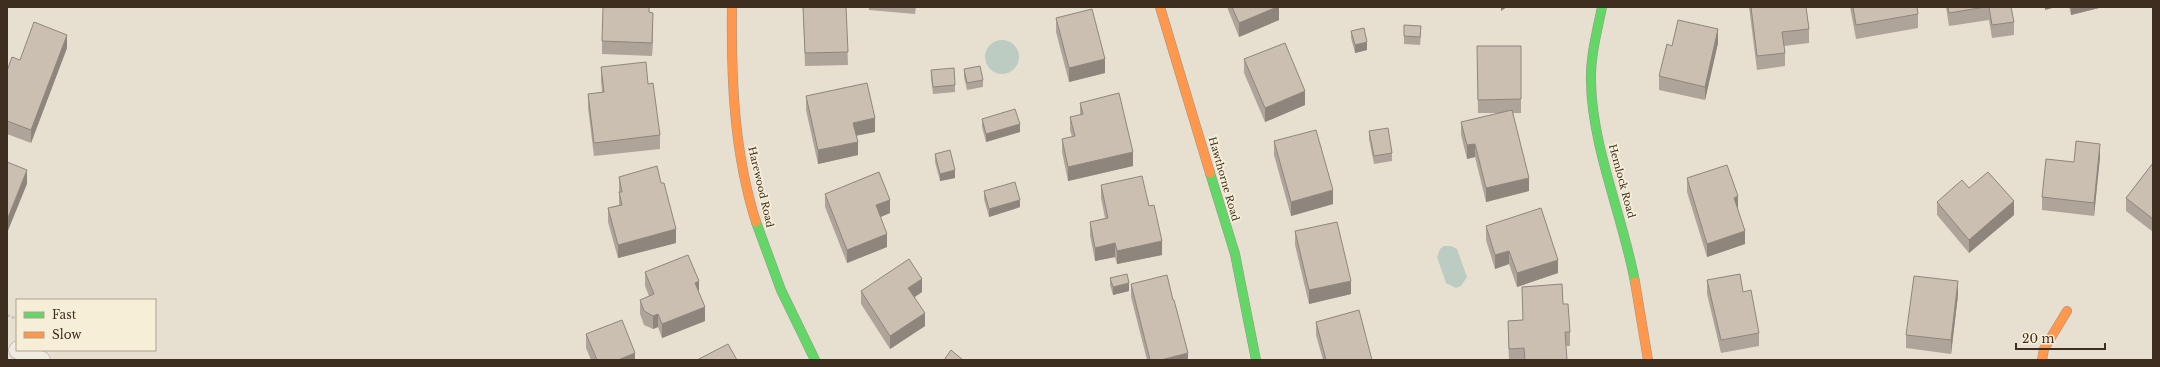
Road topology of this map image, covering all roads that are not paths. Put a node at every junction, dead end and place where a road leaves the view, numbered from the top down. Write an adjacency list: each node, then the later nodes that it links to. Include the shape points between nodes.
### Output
1 (732, 7): 9 (street, Harewood Road, via 733,100 743,168 760,232 782,294)
2 (1160, 7): 10 (street, Hawthorne Road, via 1235,254)
3 (1602, 7): 11 (street, Hemlock Road, via 1593,51 1591,90 1600,142 1640,301)
4 (2066, 312): 12 (street, via 2044,349)
5 (7, 345): 6 (lane)
6 (16, 350)
7 (19, 351): 8 (lane)
8 (41, 360)
9 (815, 360)
10 (1256, 360)
11 (1648, 360)
12 (2042, 360)

